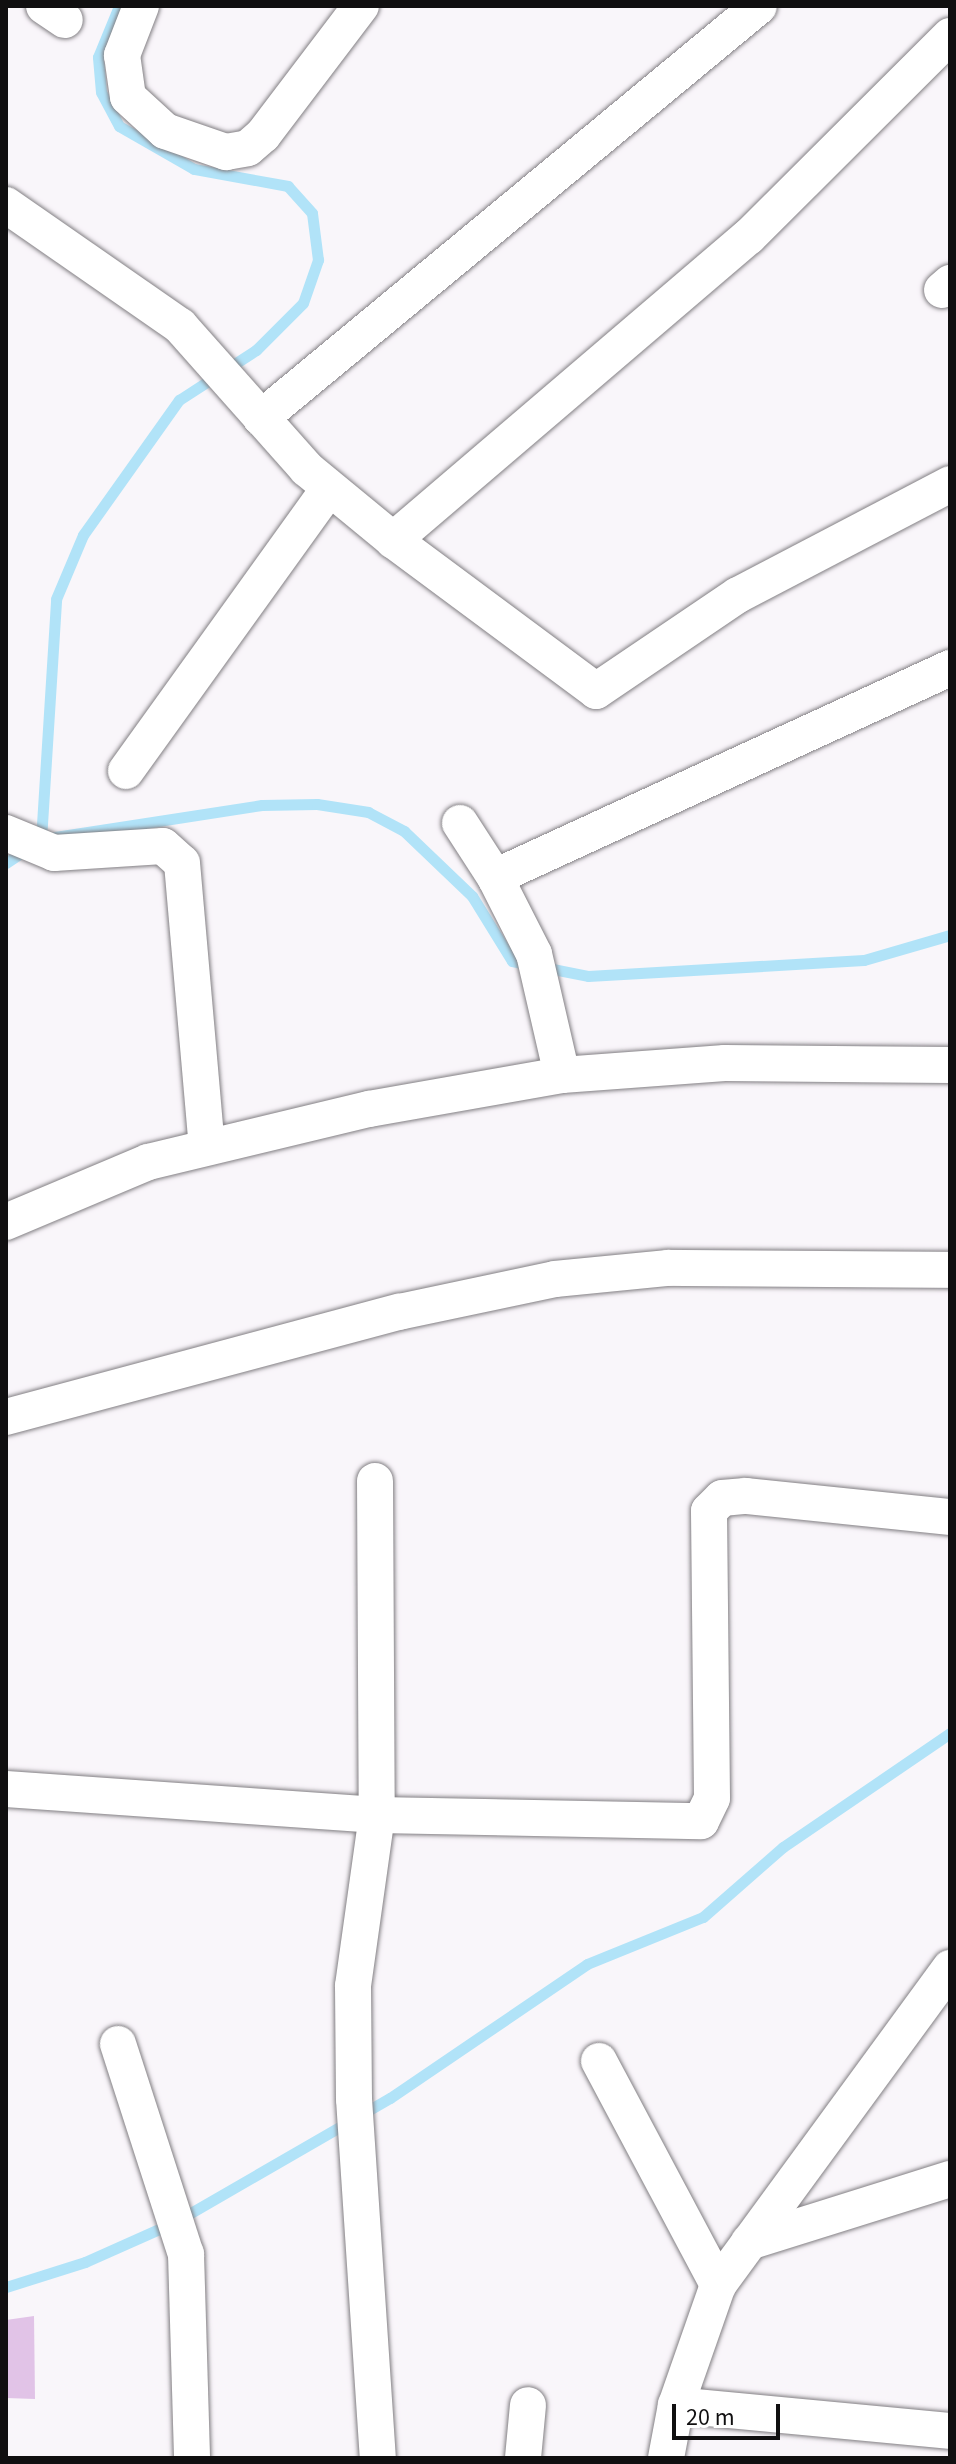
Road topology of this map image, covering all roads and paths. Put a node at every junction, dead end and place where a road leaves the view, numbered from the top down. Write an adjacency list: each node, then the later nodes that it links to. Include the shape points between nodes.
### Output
1 (141, 6): 2 (street, via 122,55 128,97 165,131 226,152 248,148 263,135)
2 (361, 6)
3 (759, 6): 6 (street)
4 (950, 36): 9 (street, via 748,237)
5 (6, 205): 6 (street, via 180,326)
6 (255, 411): 8 (street)
7 (950, 484): 9 (street, via 738,595 596,691)
8 (329, 488): 9 (street); 11 (street)
9 (393, 540)
10 (950, 668): 14 (street)
11 (126, 771)
12 (460, 823): 14 (street)
13 (18, 840): 17 (street, via 152,845 173,851 182,863)
14 (495, 877): 16 (street, via 538,969)
15 (950, 1065): 16 (street, via 685,1064)
16 (562, 1075): 17 (street)
17 (207, 1147): 18 (street, via 93,1181)
18 (6, 1222)
19 (950, 1270): 20 (street, via 758,1266 570,1277 399,1312)
20 (6, 1417)
21 (375, 1481): 24 (street)
22 (950, 1517): 24 (street, via 746,1496 722,1498 709,1511 712,1798 701,1821)
23 (6, 1789): 24 (street)
24 (377, 1815): 35 (street, via 353,1986 356,2138)
25 (950, 1968): 29 (street)
26 (118, 2044): 34 (street, via 181,2237 192,2305)
27 (599, 2061): 30 (street)
28 (950, 2179): 29 (street)
29 (749, 2242): 30 (street)
30 (718, 2285): 32 (street)
31 (528, 2405): 36 (street)
32 (676, 2405): 33 (street); 37 (street)
33 (950, 2431)
34 (192, 2458)
35 (378, 2458)
36 (523, 2458)
37 (666, 2458)

